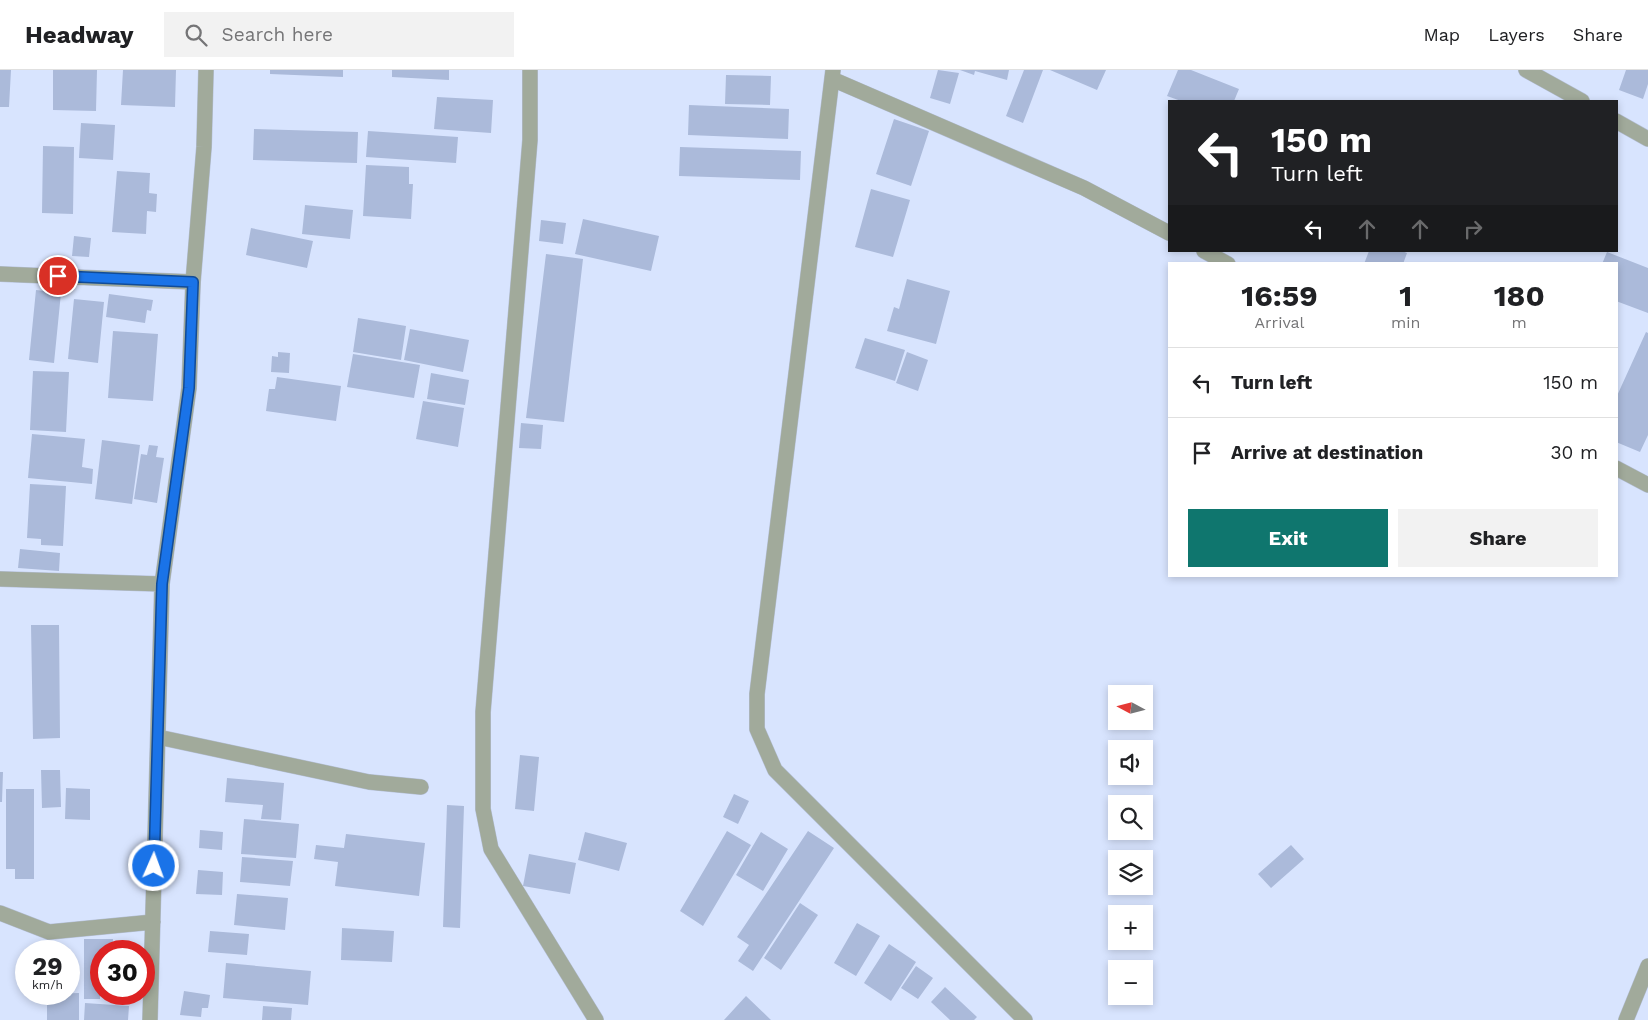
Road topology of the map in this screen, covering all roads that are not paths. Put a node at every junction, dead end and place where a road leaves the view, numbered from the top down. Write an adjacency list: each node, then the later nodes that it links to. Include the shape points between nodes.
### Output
1 (206, 70): 12 (street, via 204,147)
2 (530, 70): 23 (street, via 530,140 484,712 483,809 491,849)
3 (1526, 70): 5 (street)
4 (833, 75): 8 (street, via 1084,188); 24 (street, via 757,694 757,729 775,770)
5 (1580, 100)
6 (1618, 122): 7 (street)
7 (1648, 138)
8 (1168, 232)
9 (1206, 252): 10 (street)
10 (1224, 262)
11 (0, 274): 12 (street)
12 (193, 282): 16 (street, via 189,388)
13 (1618, 469): 14 (street)
14 (1648, 484)
15 (0, 579): 16 (street)
16 (162, 584): 17 (street)
17 (158, 737): 18 (street, via 369,782); 20 (street)
18 (421, 787)
19 (0, 913): 20 (street, via 49,932)
20 (153, 922): 22 (street)
21 (1648, 966): 25 (street)
22 (150, 1020)
23 (596, 1020)
24 (1025, 1020)
25 (1626, 1020)

